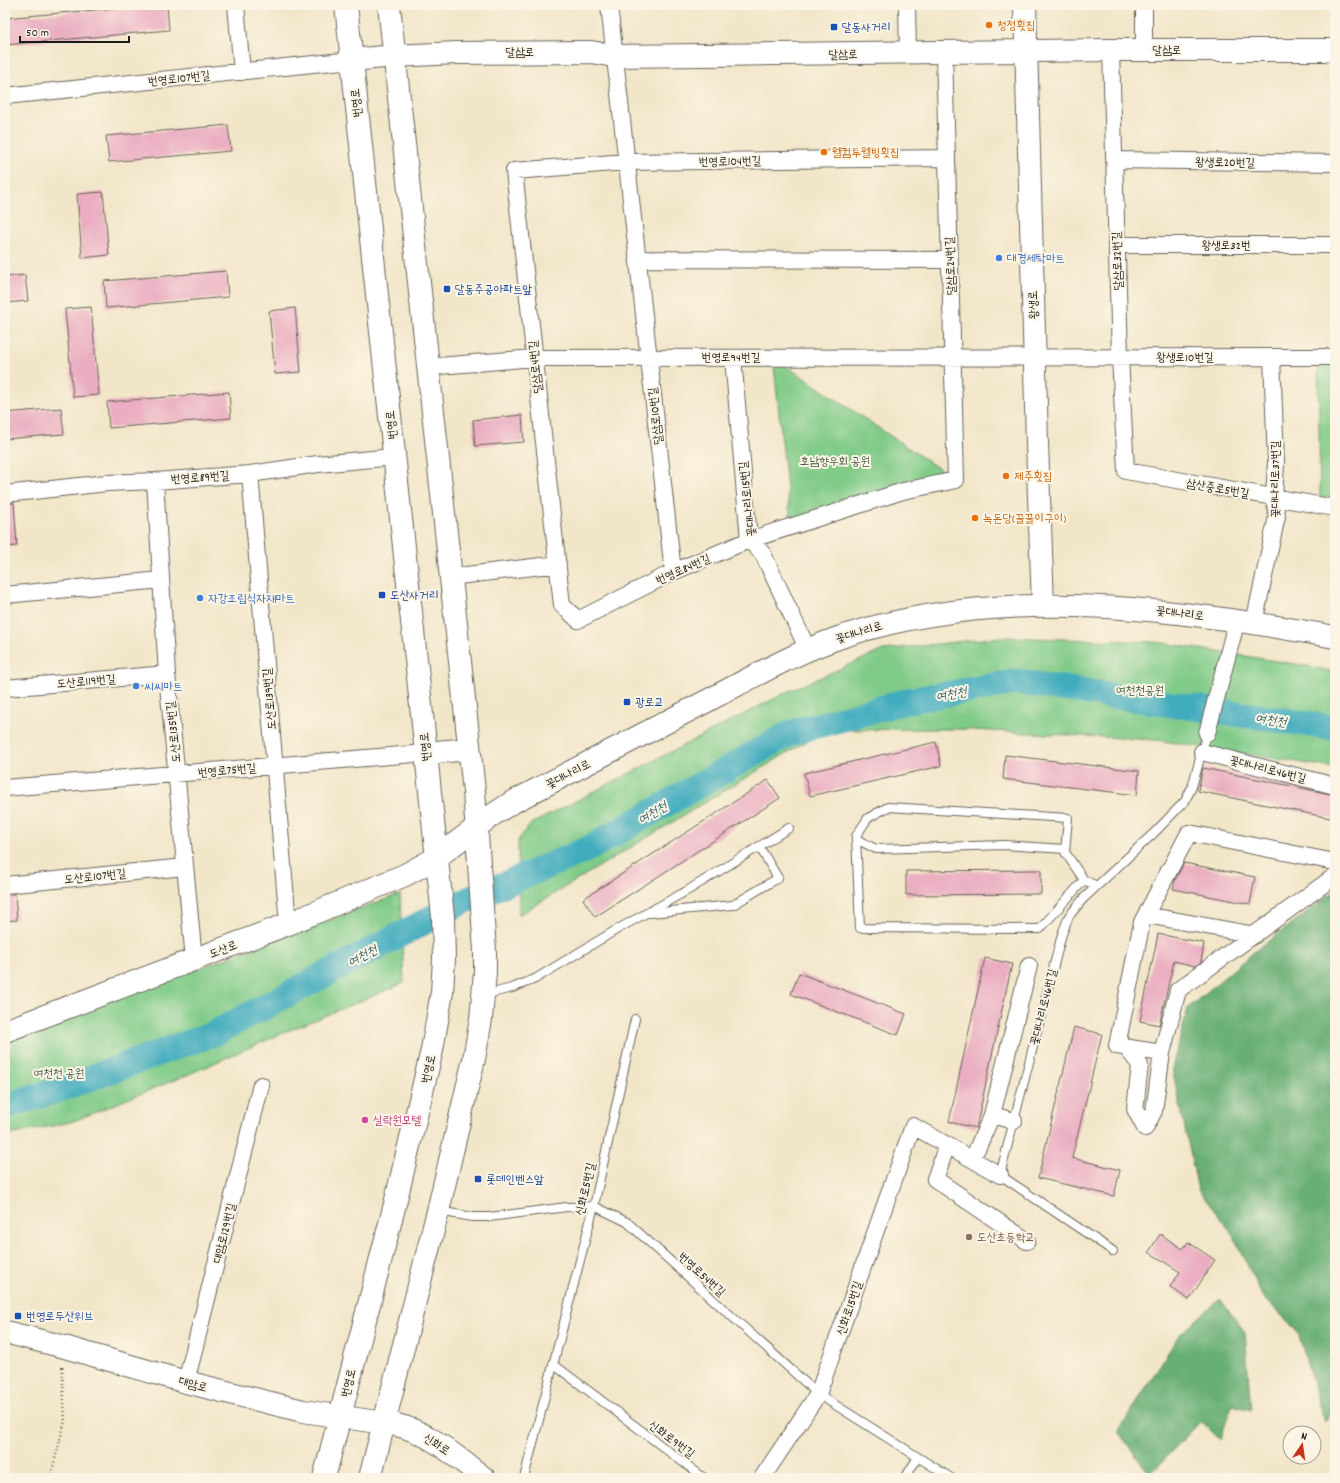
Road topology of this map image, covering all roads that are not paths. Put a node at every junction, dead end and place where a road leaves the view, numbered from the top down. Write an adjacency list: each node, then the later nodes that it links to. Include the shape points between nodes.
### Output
1 (236, 5): 17 (street)
2 (346, 5): 16 (main road, 번영로)
3 (389, 5): 14 (main road)
4 (609, 5): 15 (street, 달삼로10번길)
5 (907, 5): 13 (street)
6 (1025, 5): 12 (main road, 왕생로)
7 (1144, 5): 9 (street)
8 (1111, 50): 9 (main road, 달삼로); 12 (main road, 달삼로); 20 (street, 달삼로32번길)
9 (1144, 50): 10 (main road, 달삼로)
10 (1335, 50)
11 (944, 52): 12 (main road, 달삼로); 13 (main road, 달삼로); 19 (street, 달삼로24번길)
12 (1026, 52): 35 (main road, 왕생로)
13 (908, 53): 15 (main road, 달삼로)
14 (394, 56): 15 (main road, 달삼로, via 591,52); 16 (main road, 달삼로); 36 (main road)
15 (614, 56): 21 (street, 달삼로10번길)
16 (352, 60): 17 (street, 번영로107번길); 37 (main road, 번영로)
17 (242, 72): 18 (street, 번영로107번길)
18 (5, 96)
19 (947, 158): 21 (street, 번영로104번길); 27 (street, 달삼로24번길)
20 (1114, 160): 22 (street, 왕생로20번길); 25 (street, 달삼로32번길)
21 (626, 162): 23 (street, 번영로104번길); 26 (street, 달삼로10번길)
22 (1335, 163)
23 (514, 171): 33 (street, 달삼로4번길)
24 (1335, 244): 25 (street, 왕생로32번)
25 (1116, 245): 30 (street, 달삼로32번길)
26 (638, 259): 27 (street); 28 (street, 달삼로10번길)
27 (950, 260): 29 (street, 달삼로24번길)
28 (649, 357): 33 (street, 번영로94번길); 34 (street, 번영로94번길); 47 (street, 달삼로10번길)
29 (952, 357): 34 (street, 번영로94번길); 35 (street, 번영로94번길); 40 (street, 달삼로24번길)
30 (1120, 357): 31 (street, 왕생로10번길); 35 (street, 왕생로10번길); 38 (street, 달삼로32번길)
31 (1272, 357): 32 (street, 왕생로10번길); 43 (street, 꽃대나리로37번길, via 1276,462)
32 (1335, 357)
33 (534, 358): 36 (street, 번영로94번길); 46 (street, 달삼로4번길)
34 (733, 358): 45 (street, 꽃대나리로15번길)
35 (1035, 358): 51 (main road, 왕생로)
36 (427, 367): 48 (main road)
37 (394, 457): 39 (street, 번영로89번길); 60 (main road, 번영로)
38 (1126, 471): 43 (street, 삼산중로5번길)
39 (250, 474): 41 (street, 번영로89번길); 61 (street, 도산로139번길)
40 (956, 480): 45 (street, 번영로84번길, via 903,491)
41 (155, 481): 42 (street, 번영로89번길, via 107,482); 49 (street, 도산로135번길)
42 (5, 494)
43 (1274, 498): 44 (street, 삼산중로5번길); 52 (street, 꽃대나리로37번길, via 1277,516)
44 (1335, 508)
45 (749, 540): 47 (street, 번영로84번길); 54 (street, 꽃대나리로15번길, via 763,554)
46 (558, 564): 47 (street, 번영로84번길, via 562,605 578,620); 48 (street)
47 (673, 572)
48 (450, 577): 58 (main road)
49 (161, 580): 50 (street); 55 (street, 도산로135번길)
50 (5, 595)
51 (1043, 606): 52 (main road, 꽃대나리로, via 1118,607); 54 (main road, 꽃대나리로, via 937,614 853,633)
52 (1246, 622): 53 (main road, 꽃대나리로); 57 (street, 꽃대나리로37번길, via 1229,652)
53 (1335, 637)
54 (808, 650): 65 (main road, 꽃대나리로, via 512,803)
55 (167, 674): 56 (street, 도산로119번길); 62 (street, 도산로135번길)
56 (5, 688)
57 (1207, 733): 59 (lane, 꽃대나리로46번길)
58 (469, 749): 60 (main road); 65 (main road)
59 (1202, 752): 63 (street, 꽃대나리로46번길); 76 (lane, 꽃대나리로46번길, via 1192,787 1185,801)
60 (426, 753): 61 (street, 번영로75번길); 71 (main road, 번영로)
61 (275, 766): 62 (street, 번영로75번길); 79 (street, 도산로139번길)
62 (177, 774): 64 (street, 번영로75번길); 72 (street, 도산로135번길)
63 (1335, 786)
64 (5, 788)
65 (476, 827): 71 (main road, 꽃대나리로); 83 (main road, via 484,951)
66 (789, 828): 68 (lane)
67 (856, 839): 69 (lane, via 876,849 1004,846); 69 (lane, via 868,818 888,807 1068,818); 74 (lane, via 860,928 1040,929)
68 (760, 846): 77 (lane); 77 (lane, via 778,878 734,905)
69 (1065, 849): 74 (lane)
70 (1335, 862): 78 (street, via 1189,833)
71 (437, 866): 79 (main road, 도산로, via 405,875); 102 (main road, 번영로, via 443,918 444,959 442,992 432,1050)
72 (186, 867): 75 (street, 도산로107번길); 81 (street, 도산로135번길)
73 (1335, 876): 80 (street)
74 (1084, 880): 76 (lane)
75 (5, 885)
76 (1097, 886): 90 (lane, 꽃대나리로46번길, via 1069,916 1062,934)
77 (646, 913): 83 (lane, via 535,979)
78 (1146, 915): 80 (street); 86 (street, via 1142,922 1117,1046)
79 (288, 924): 81 (main road, 도산로)
80 (1255, 935): 87 (street, via 1178,990)
81 (194, 960): 85 (main road, 도산로)
82 (1029, 966): 89 (street)
83 (483, 995): 95 (main road, via 474,1059)
84 (634, 1019): 94 (lane, 신화로5번길)
85 (5, 1032)
86 (1126, 1047): 87 (street); 87 (street, via 1140,1065 1135,1109 1145,1128 1154,1111)
87 (1162, 1053)
88 (261, 1084): 100 (street, 대암로129번길)
89 (992, 1115): 90 (street); 92 (street)
90 (1014, 1121): 93 (lane, 꽃대나리로46번길)
91 (947, 1145): 93 (street); 96 (street, via 935,1179); 101 (street, 신화로15번길, via 913,1126)
92 (977, 1149)
93 (1000, 1175): 97 (lane)
94 (594, 1206): 95 (lane, 번영로54번길, via 483,1217); 99 (lane, 신화로5번길); 101 (lane, 번영로54번길, via 627,1222)
95 (438, 1211): 103 (main road)
96 (1026, 1241)
97 (1113, 1251)
98 (5, 1332): 100 (main road, 대암로)
99 (553, 1364): 108 (lane, 신화로5번길); 109 (lane, 신화로9번길)
100 (186, 1382): 102 (main road, 대암로, via 303,1411)
101 (818, 1394): 104 (lane, 번영로54번길); 110 (street, 신화로15번길)
102 (340, 1417): 103 (main road, 대암로); 105 (main road, 번영로)
103 (384, 1422): 106 (main road); 107 (main road, 신화로, via 422,1433)
104 (918, 1457): 111 (lane); 112 (lane, 번영로54번길)
105 (324, 1478)
106 (370, 1478)
107 (484, 1478)
108 (524, 1478)
109 (704, 1478)
110 (762, 1478)
111 (905, 1478)
112 (951, 1478)

